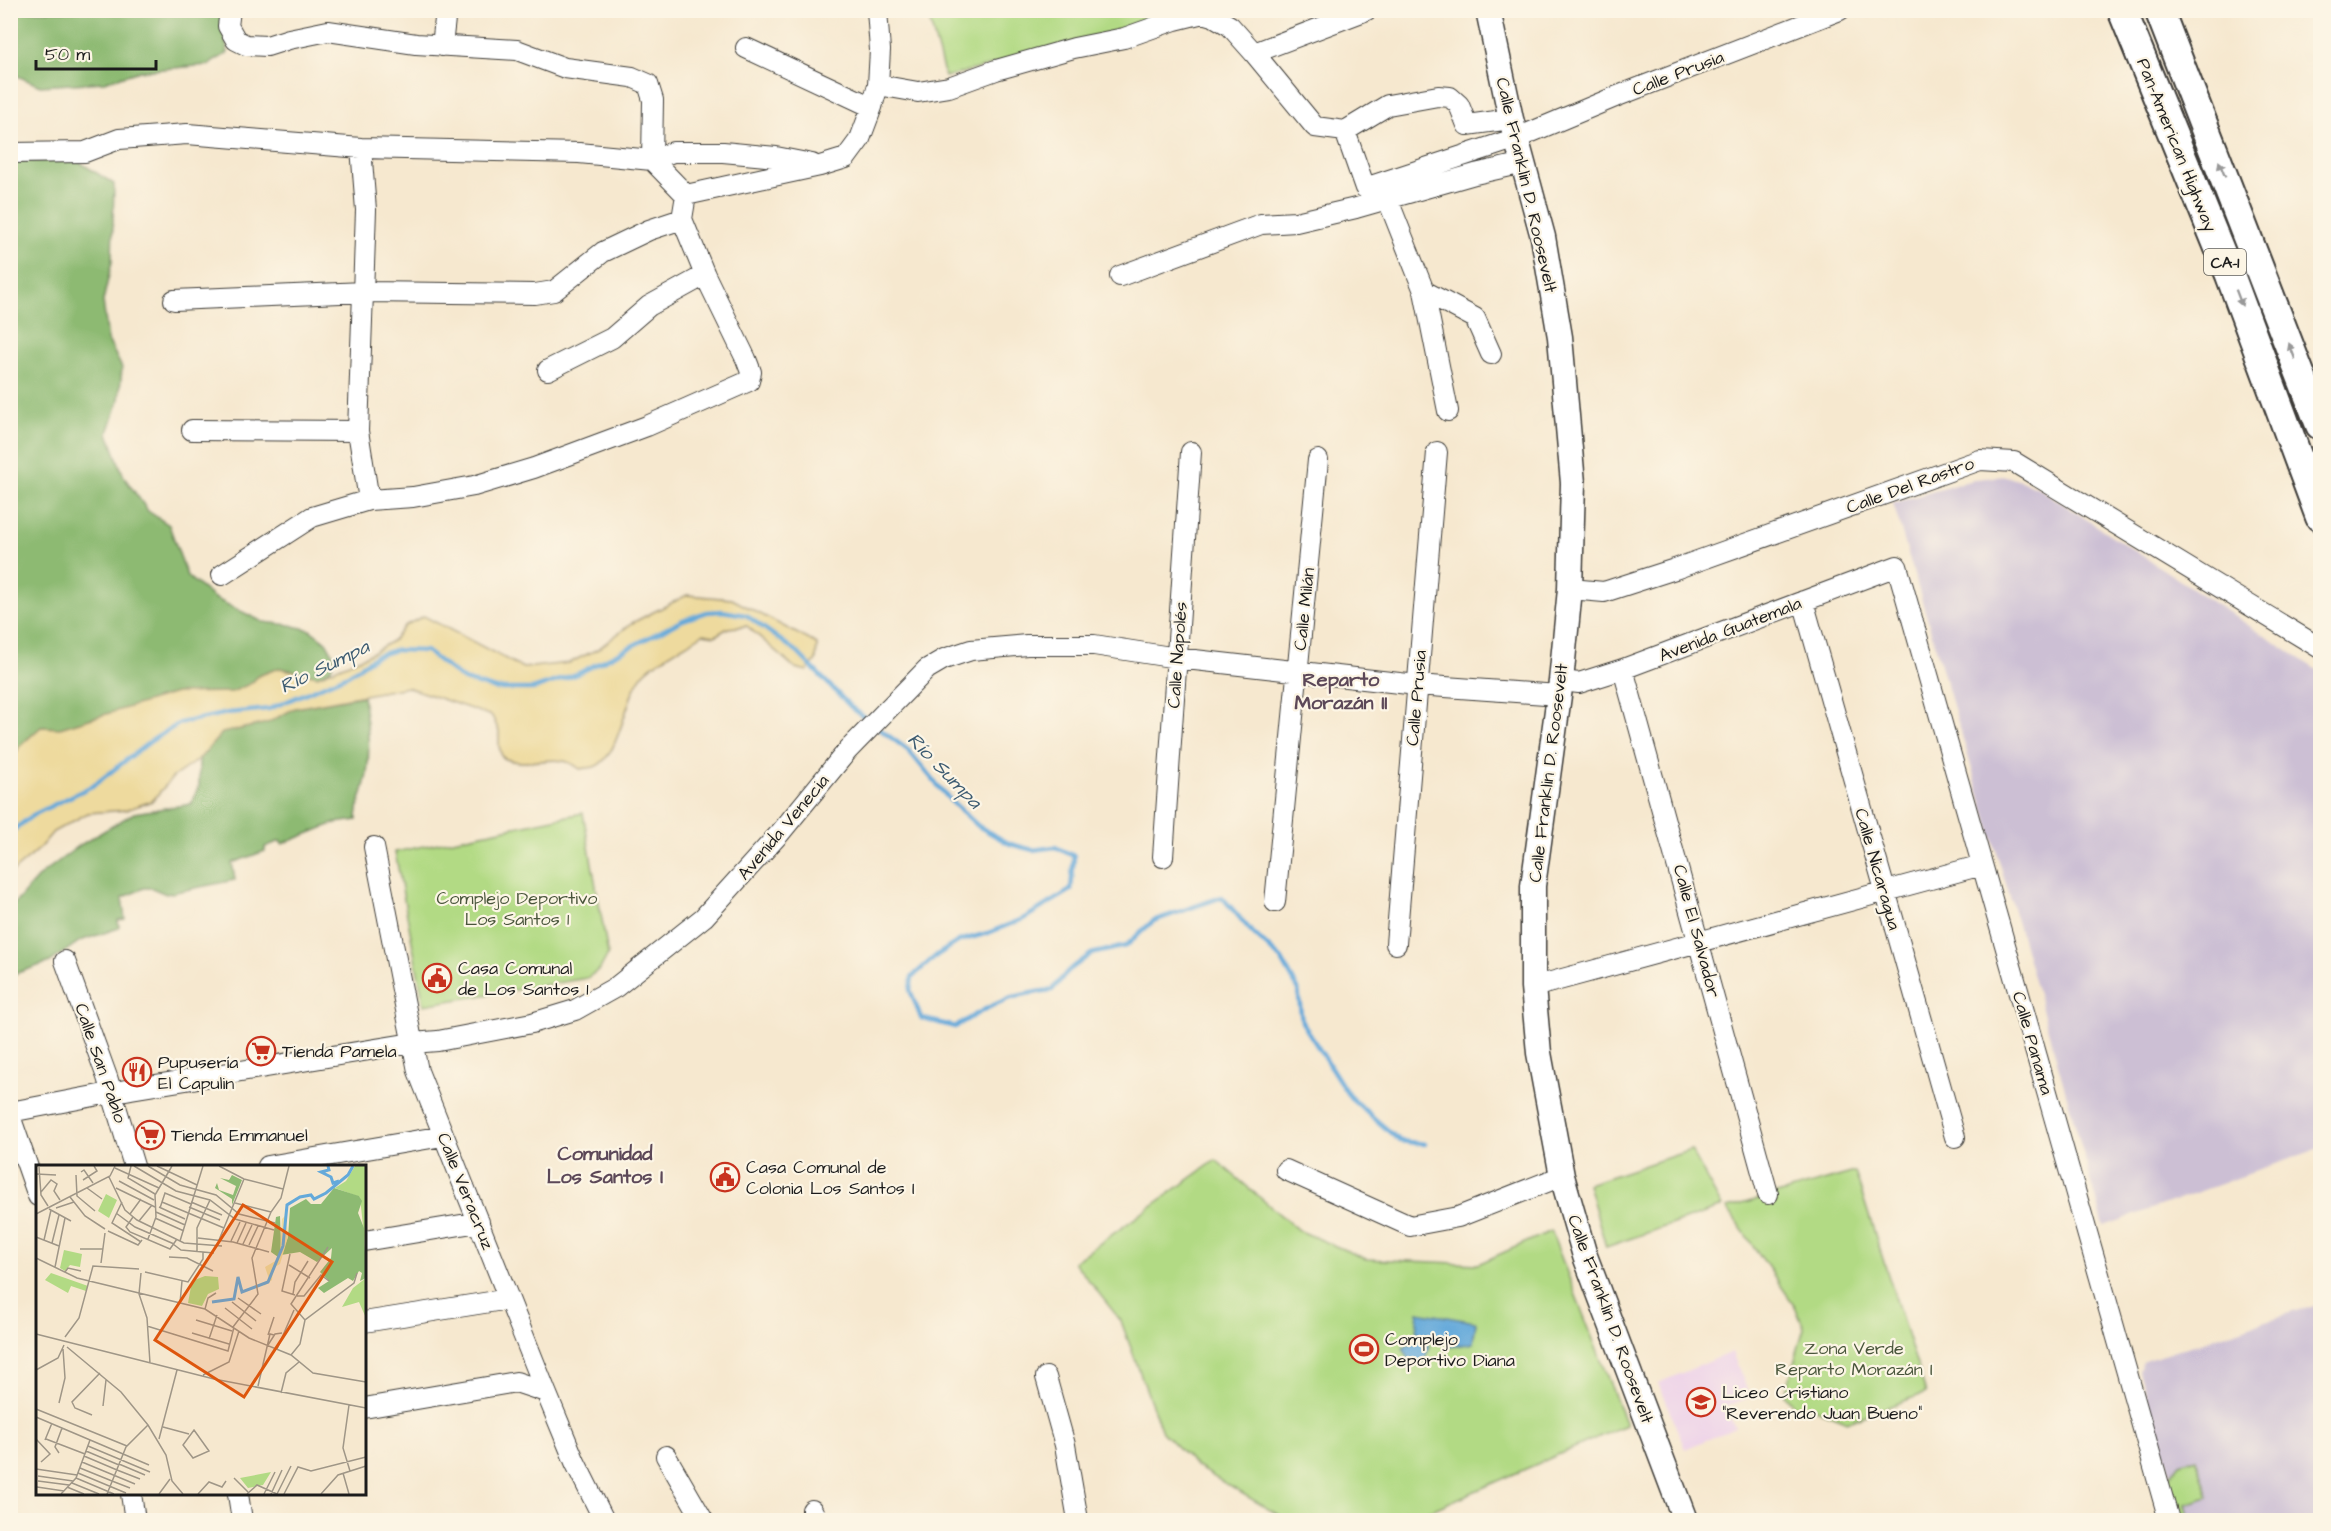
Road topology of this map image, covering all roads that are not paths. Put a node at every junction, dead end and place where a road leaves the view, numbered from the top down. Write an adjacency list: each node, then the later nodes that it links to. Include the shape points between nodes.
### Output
1 (230, 10): 10 (street, via 228,26 236,40 246,45 267,46 328,31)
2 (446, 10): 10 (street)
3 (878, 10): 13 (street)
4 (1367, 10): 12 (street)
5 (1488, 10): 16 (main road, Calle Franklin D. Roosevelt)
6 (1840, 10): 16 (street, Calle Prusia, via 1615,97)
7 (2122, 10): 42 (highway, Pan-American Highway / CA-1, one-way to 42, via 2230,275)
8 (2159, 10): 35 (highway, Pan-American Highway / CA-1, one-way to 8)
9 (1173, 15): 12 (street, via 1213,16 1230,26); 13 (street, via 1124,38 1074,48 949,87 918,92)
10 (442, 46): 21 (street, via 517,50 565,68 632,77 648,84 653,100)
11 (746, 48): 14 (street)
12 (1254, 53): 17 (street, via 1315,127)
13 (878, 85): 14 (street)
14 (872, 107): 23 (street, via 860,139 846,158)
15 (1467, 125): 16 (street); 17 (street, via 1459,105 1449,97 1438,96 1388,105); 19 (street)
16 (1514, 129): 19 (street); 22 (main road, Calle Franklin D. Roosevelt)
17 (1345, 131): 19 (street, via 1365,188)
18 (361, 147): 20 (street, via 187,134 119,139 85,152); 21 (street, via 579,153); 30 (street, via 366,210)
19 (1476, 152)
20 (10, 153)
21 (652, 160): 23 (street, via 673,152 723,152); 24 (street)
22 (1524, 163): 25 (street); 45 (main road, Calle Franklin D. Roosevelt, via 1543,237 1560,337 1573,483)
23 (820, 166): 24 (street)
24 (686, 195): 26 (street)
25 (1388, 200): 28 (street, via 1296,222 1261,224); 29 (street)
26 (682, 219): 27 (street); 30 (street, via 603,252 554,291)
27 (705, 275): 33 (street, via 649,306 612,338); 41 (street, via 746,359 751,372 749,381 647,426 534,468 474,486)
28 (1120, 276)
29 (1424, 291): 32 (street, via 1475,318); 34 (street)
30 (364, 292): 31 (street); 37 (street)
31 (174, 300)
32 (1491, 354)
33 (548, 370)
34 (1448, 411)
35 (2320, 425)
36 (192, 430): 37 (street)
37 (358, 431): 41 (street)
38 (1191, 452): 48 (street, Calle Napolés)
39 (1437, 452): 51 (street, Calle Prusia)
40 (1318, 460): 50 (street, Calle Milán)
41 (369, 500): 44 (street, via 312,517)
42 (2320, 517)
43 (1897, 566): 46 (street, Avenida Guatemala); 55 (street, Calle Panama)
44 (222, 575)
45 (1569, 589): 47 (street, Calle Del Rastro, via 1604,592 1980,460 2014,462); 52 (main road, Calle Franklin D. Roosevelt)
46 (1803, 601): 49 (street, Avenida Guatemala); 56 (street, Calle Nicaragua)
47 (2320, 648)
48 (1177, 658): 50 (street, Avenida Venecia); 54 (street, Calle Napolés); 62 (street, Avenida Venecia, via 1084,644 971,650 944,659 927,669 882,713 704,917 616,987 575,1010 532,1023)
49 (1623, 669): 52 (street, Avenida Guatemala); 58 (street, Calle El Salvador)
50 (1298, 671): 51 (street, Avenida Venecia); 57 (street, Calle Milán)
51 (1417, 684): 52 (street, Avenida Venecia); 59 (street, Calle Prusia)
52 (1560, 688): 61 (main road, Calle Franklin D. Roosevelt, via 1533,886)
53 (374, 847): 62 (street, Calle Veracruz)
54 (1163, 857)
55 (1982, 865): 56 (street); 89 (street, Calle Panama)
56 (1884, 891): 58 (street); 66 (street, Calle Nicaragua)
57 (1275, 902)
58 (1700, 941): 61 (street); 72 (street, Calle El Salvador)
59 (1396, 944)
60 (65, 961): 63 (street, Calle San Pablo)
61 (1533, 987): 70 (main road, Calle Franklin D. Roosevelt, via 1539,1053)
62 (412, 1043): 63 (street, Avenida Venecia); 65 (street, Calle Veracruz, via 418,1071)
63 (112, 1093): 64 (street, Avenida Venecia); 67 (street, Calle San Pablo)
64 (10, 1114): 71 (street)
65 (443, 1136): 68 (street); 73 (street, Calle Veracruz)
66 (1955, 1137)
67 (133, 1165)
68 (279, 1165)
69 (1286, 1170): 70 (street, via 1410,1226 1458,1216)
70 (1562, 1176): 88 (main road, Calle Franklin D. Roosevelt, via 1596,1288)
71 (36, 1190)
72 (1768, 1194)
73 (479, 1222): 74 (street); 75 (street, Calle Veracruz)
74 (366, 1241)
75 (509, 1299): 76 (street); 78 (street, Calle Veracruz)
76 (366, 1322)
77 (1046, 1377): 87 (street, via 1065,1444)
78 (546, 1392): 79 (street, via 516,1382); 85 (street, Calle Veracruz)
79 (366, 1408)
80 (666, 1456): 86 (street)
81 (131, 1495): 83 (street)
82 (238, 1495): 84 (street)
83 (135, 1521)
84 (242, 1521)
85 (604, 1521)
86 (703, 1521)
87 (1078, 1521)
88 (1684, 1521)
89 (2169, 1521)

